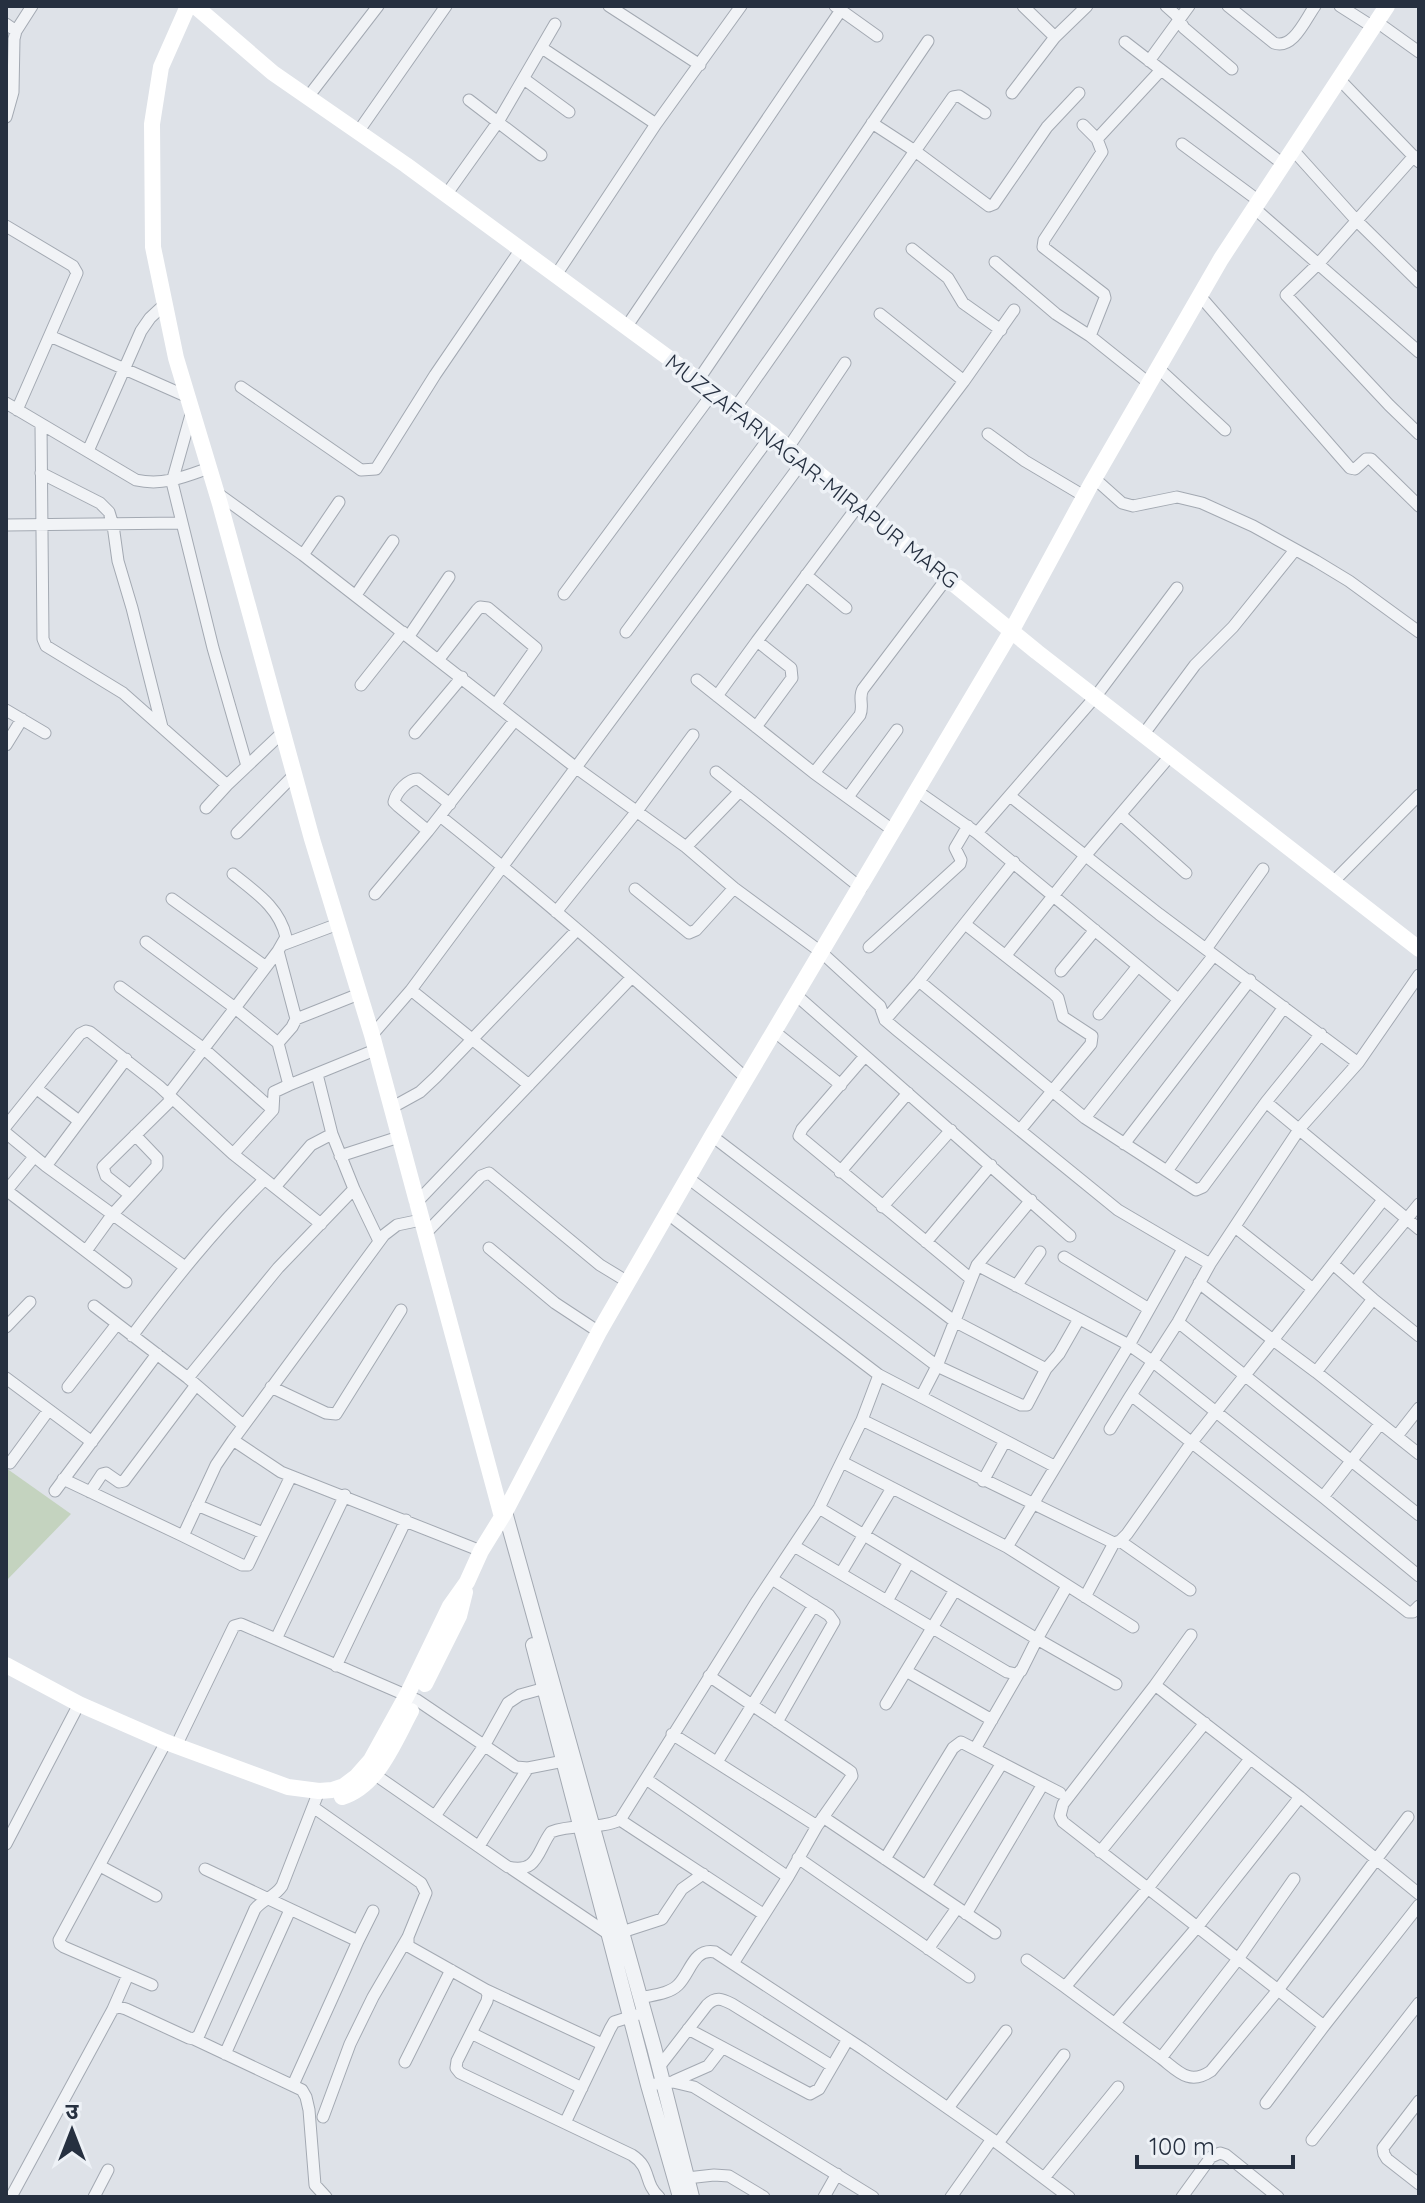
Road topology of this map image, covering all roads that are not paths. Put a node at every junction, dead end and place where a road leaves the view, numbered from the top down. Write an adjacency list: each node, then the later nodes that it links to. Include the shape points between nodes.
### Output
1 (32, 6): 22 (street)
2 (188, 6): 64 (main road, via 161,67 152,124 153,247)
3 (195, 6): 37 (main road, MUZZAFARNAGAR-MIRAPUR MARG)
4 (378, 6): 37 (street)
5 (446, 6): 46 (street)
6 (609, 6): 18 (street)
7 (633, 6): 18 (street)
8 (741, 6): 30 (street)
9 (1023, 6): 24 (street)
10 (1087, 6): 24 (street)
11 (1166, 6): 19 (street)
12 (1189, 6): 19 (street)
13 (1228, 6): 14 (street, via 1281,46 1290,43)
14 (1315, 6)
15 (1340, 6): 21 (street)
16 (1387, 6): 21 (main road)
17 (838, 8): 23 (street); 67 (street)
18 (626, 17): 30 (street)
19 (1179, 21): 29 (street); 31 (street)
20 (555, 24): 27 (street)
21 (1375, 24): 28 (street); 34 (main road)
22 (11, 28): 41 (street, via 13,92)
23 (877, 36)
24 (1055, 37): 35 (street)
25 (928, 41): 43 (street)
26 (1125, 42): 29 (street)
27 (542, 48): 33 (street); 44 (street)
28 (1419, 52)
29 (1149, 61): 32 (street)
30 (700, 65): 44 (street)
31 (1232, 69)
32 (1161, 70): 47 (street); 51 (street)
33 (524, 79): 39 (street); 42 (street)
34 (1339, 79): 51 (main road); 52 (street)
35 (1012, 93)
36 (1079, 93): 49 (street, via 1047,127 992,205)
37 (308, 97): 46 (main road, MUZZAFARNAGAR-MIRAPUR MARG)
38 (469, 100): 42 (street)
39 (569, 112)
40 (985, 113): 49 (street, via 953,97)
41 (6, 117)
42 (498, 122): 50 (street); 53 (street)
43 (872, 123): 49 (street); 75 (street)
44 (656, 124): 61 (street)
45 (1083, 125): 47 (street)
46 (358, 132): 53 (main road, MUZZAFARNAGAR-MIRAPUR MARG)
47 (1097, 139): 70 (street, via 1101,156 1043,244 1105,295)
48 (1182, 144): 54 (street)
49 (915, 151): 82 (street)
50 (541, 155)
51 (1288, 157): 54 (main road); 55 (street)
52 (1416, 159): 55 (street)
53 (446, 195): 57 (main road, MUZZAFARNAGAR-MIRAPUR MARG)
54 (1257, 204): 60 (street); 63 (main road)
55 (1356, 220): 60 (street); 62 (street)
56 (6, 226): 69 (street, via 76,270)
57 (521, 249): 61 (main road, MUZZAFARNAGAR-MIRAPUR MARG); 78 (street, via 376,469 361,470)
58 (912, 249): 68 (street, via 948,278 963,303)
59 (995, 262): 70 (street)
60 (1319, 263): 71 (street); 87 (street, via 1286,296)
61 (556, 275): 67 (main road, MUZZAFARNAGAR-MIRAPUR MARG)
62 (1419, 282)
63 (1200, 296): 73 (main road); 98 (street, via 1350,468 1371,459)
64 (165, 304): 74 (street, via 145,324); 80 (main road)
65 (1014, 310): 68 (street)
66 (880, 314): 76 (street)
67 (627, 326): 75 (main road, MUZZAFARNAGAR-MIRAPUR MARG)
68 (1001, 330): 76 (street)
69 (50, 336): 74 (street); 81 (street)
70 (1090, 336): 77 (street)
71 (1419, 352)
72 (845, 363): 88 (street)
73 (1158, 368): 77 (main road); 84 (street)
74 (124, 369): 80 (street); 89 (street)
75 (699, 379): 79 (main road, MUZZAFARNAGAR-MIRAPUR MARG)
76 (964, 381): 99 (street)
77 (1150, 384): 93 (main road)
78 (241, 387)
79 (715, 390): 82 (main road, MUZZAFARNAGAR-MIRAPUR MARG); 111 (street)
80 (190, 404): 91 (main road); 94 (street)
81 (11, 406): 83 (street)
82 (736, 407): 85 (main road, MUZZAFARNAGAR-MIRAPUR MARG)
83 (41, 425): 89 (street); 92 (street)
84 (1225, 430)
85 (772, 434): 88 (main road, MUZZAFARNAGAR-MIRAPUR MARG); 115 (street)
86 (988, 434): 96 (street)
87 (1419, 434)
88 (788, 448): 90 (main road, MUZZAFARNAGAR-MIRAPUR MARG)
89 (88, 451): 94 (street, via 136,480)
90 (803, 461): 99 (main road, MUZZAFARNAGAR-MIRAPUR MARG); 140 (street)
91 (209, 468): 94 (street); 95 (main road)
92 (41, 473): 101 (street); 103 (street, via 103,506)
93 (1094, 478): 96 (main road); 105 (street, via 1127,505 1189,499)
94 (172, 482): 100 (street)
95 (217, 493): 106 (street); 132 (main road)
96 (1084, 496): 114 (main road)
97 (339, 502): 106 (street)
98 (1419, 506)
99 (861, 509): 107 (street); 109 (main road, MUZZAFARNAGAR-MIRAPUR MARG)
100 (182, 523): 103 (street); 139 (street)
101 (42, 524): 102 (street); 103 (street); 130 (street, via 46,646 115,688)
102 (6, 525)
103 (113, 525): 130 (street)
104 (393, 541): 112 (street)
105 (1295, 550): 116 (street); 136 (street, via 1195,665)
106 (303, 555): 112 (street)
107 (806, 575): 113 (street); 118 (street)
108 (449, 577): 117 (street)
109 (947, 578): 114 (main road, MUZZAFARNAGAR-MIRAPUR MARG); 142 (street, via 863,689 860,715)
110 (1177, 588): 124 (street)
111 (564, 594)
112 (356, 595): 117 (street)
113 (846, 608)
114 (1012, 630): 124 (main road, MUZZAFARNAGAR-MIRAPUR MARG); 146 (main road)
115 (626, 632)
116 (1419, 632)
117 (406, 634): 119 (street); 122 (street)
118 (757, 641): 123 (street); 129 (street, via 793,674)
119 (439, 659): 120 (street); 125 (street, via 477,610 488,608 536,648)
120 (462, 677): 125 (street); 134 (street)
121 (697, 680): 123 (street)
122 (361, 685)
123 (717, 696): 129 (street)
124 (1096, 696): 136 (main road, MUZZAFARNAGAR-MIRAPUR MARG); 148 (street)
125 (496, 704): 128 (street)
126 (6, 710): 127 (street)
127 (22, 719): 133 (street); 137 (street)
128 (515, 720): 140 (street); 150 (street)
129 (756, 727): 142 (street)
130 (162, 728): 144 (street)
131 (897, 730): 149 (street)
132 (283, 732): 139 (street); 143 (main road)
133 (45, 733)
134 (415, 733)
135 (693, 735): 152 (street)
136 (1143, 735): 138 (main road, MUZZAFARNAGAR-MIRAPUR MARG)
137 (6, 745)
138 (1170, 756): 153 (street); 166 (main road, MUZZAFARNAGAR-MIRAPUR MARG)
139 (247, 766): 144 (street)
140 (575, 767): 152 (street); 162 (street)
141 (716, 772): 145 (street)
142 (814, 773): 149 (street)
143 (294, 775): 158 (street); 174 (main road)
144 (227, 785): 151 (street)
145 (740, 791): 159 (street); 168 (street)
146 (917, 791): 155 (street); 157 (main road)
147 (1419, 795): 166 (street)
148 (1010, 796): 155 (street); 160 (street)
149 (848, 797): 157 (street)
150 (450, 804): 154 (street); 156 (street, via 418,779 397,794 394,802)
151 (206, 808)
152 (637, 811): 159 (street); 173 (street)
153 (1121, 815): 160 (street); 164 (street)
154 (440, 816): 156 (street); 162 (street)
155 (973, 829): 161 (street); 179 (street, via 955,848 960,864)
156 (428, 831): 170 (street)
157 (894, 831): 168 (main road)
158 (237, 833)
159 (686, 847): 167 (street)
160 (1085, 856): 171 (street); 183 (street)
161 (1014, 862): 171 (street); 175 (street)
162 (502, 866): 173 (street); 193 (street)
163 (1263, 869): 183 (street)
164 (1186, 873)
165 (233, 874): 180 (street, via 276,911 286,933)
166 (1333, 882): 181 (main road, MUZZAFARNAGAR-MIRAPUR MARG)
167 (734, 888): 169 (street, via 689,933); 182 (street)
168 (861, 888): 182 (main road)
169 (635, 889)
170 (375, 894)
171 (1054, 896): 177 (street); 184 (street)
172 (172, 899): 186 (street)
173 (556, 912): 176 (street)
174 (338, 924): 180 (street); 194 (main road)
175 (965, 924): 184 (street); 191 (street)
176 (577, 930): 189 (street); 204 (street)
177 (1095, 930): 185 (street); 187 (street)
178 (146, 942): 198 (street)
179 (869, 947)
180 (280, 948): 186 (street); 200 (street)
181 (1419, 949)
182 (821, 952): 195 (main road); 201 (street, via 880,1006)
183 (1210, 952): 190 (street); 196 (street)
184 (1006, 955): 217 (street, via 1058,998 1063,1017 1092,1036)
185 (1138, 966): 196 (street); 199 (street)
186 (266, 967): 198 (street)
187 (1061, 971)
188 (1419, 975): 210 (street)
189 (632, 977): 212 (street); 214 (street)
190 (1250, 980): 197 (street); 234 (street)
191 (919, 981): 201 (street); 217 (street)
192 (120, 987): 207 (street)
193 (411, 990): 204 (street); 206 (street)
194 (359, 994): 200 (street); 206 (main road)
195 (796, 995): 202 (main road); 208 (street)
196 (1178, 999): 223 (street)
197 (1284, 1007): 203 (street); 240 (street)
198 (235, 1008): 205 (street); 207 (street)
199 (1099, 1014)
200 (296, 1019): 205 (street)
201 (885, 1020): 228 (street)
202 (775, 1032): 212 (main road); 215 (street)
203 (1321, 1034): 210 (street); 220 (street)
204 (471, 1039): 214 (street); 221 (street, via 420,1092)
205 (278, 1043): 213 (street)
206 (373, 1043): 211 (street); 221 (main road)
207 (204, 1049): 219 (street); 222 (street)
208 (865, 1056): 215 (street); 218 (street)
209 (126, 1059): 216 (street, via 90,1032 82,1032); 219 (street); 224 (street)
210 (1358, 1063): 226 (street)
211 (317, 1074): 213 (street); 230 (street)
212 (747, 1079): 232 (main road)
213 (289, 1085): 222 (street, via 274,1092)
214 (529, 1085): 250 (street)
215 (841, 1085): 241 (street, via 799,1136)
216 (37, 1089): 224 (street); 225 (street)
217 (1051, 1091): 223 (street); 228 (street)
218 (908, 1093): 227 (street); 241 (street)
219 (170, 1097): 231 (street); 235 (street)
220 (1266, 1102): 226 (street); 240 (street, via 1200,1190)
221 (391, 1108): 233 (main road)
222 (273, 1110): 235 (street)
223 (1085, 1118): 234 (street)
224 (79, 1121): 239 (street)
225 (6, 1126)
226 (1300, 1128): 249 (street); 258 (street)
227 (951, 1130): 238 (street); 252 (street)
228 (1020, 1130): 264 (street, via 1118,1210)
229 (6, 1133): 237 (street)
230 (332, 1134): 236 (street); 244 (street, via 311,1145)
231 (135, 1135): 247 (street, via 158,1162); 247 (street, via 103,1167 106,1176)
232 (712, 1136): 242 (main road); 285 (street)
233 (399, 1137): 236 (street); 250 (main road)
234 (1124, 1144): 240 (street)
235 (233, 1154): 243 (street)
236 (340, 1156): 245 (street)
237 (34, 1157): 239 (street); 246 (street)
238 (991, 1165): 248 (street); 262 (street)
239 (46, 1166): 254 (street)
240 (1167, 1171)
241 (840, 1172): 252 (street)
242 (688, 1178): 253 (main road); 296 (street)
243 (264, 1180): 244 (street); 271 (street)
244 (275, 1187): 256 (street)
245 (354, 1189): 256 (street); 261 (street)
246 (6, 1190): 265 (street)
247 (130, 1195): 254 (street)
248 (1031, 1200): 260 (street); 270 (street)
249 (1383, 1200): 255 (street); 269 (street)
250 (416, 1203): 257 (main road)
251 (1419, 1204): 255 (street)
252 (882, 1207): 262 (street)
253 (668, 1214): 274 (main road); 300 (street)
254 (112, 1215): 265 (street); 271 (street)
255 (1406, 1219): 259 (street); 275 (street)
256 (321, 1224): 302 (street, via 278,1268)
257 (423, 1227): 261 (street, via 397,1225); 274 (street, via 489,1173); 336 (main road)
258 (1235, 1227): 268 (street); 278 (street)
259 (1419, 1229)
260 (1070, 1236)
261 (379, 1241): 304 (street)
262 (926, 1242): 272 (street)
263 (489, 1248): 289 (street)
264 (1183, 1249): 268 (street); 282 (street)
265 (86, 1251): 273 (street)
266 (1040, 1252): 277 (street)
267 (1064, 1257): 282 (street)
268 (1210, 1264): 276 (street)
269 (1333, 1264): 275 (street); 278 (street)
270 (977, 1265): 272 (street); 277 (street)
271 (185, 1267): 290 (street)
272 (971, 1279): 285 (street)
273 (126, 1282)
274 (628, 1282): 289 (main road)
275 (1355, 1282): 279 (street)
276 (1199, 1283): 286 (street); 292 (street)
277 (1016, 1286): 284 (street)
278 (1313, 1289): 292 (street)
279 (1373, 1299): 291 (street); 298 (street)
280 (30, 1302): 288 (street)
281 (94, 1306): 287 (street)
282 (1149, 1309): 293 (street)
283 (401, 1310): 304 (street, via 336,1414)
284 (1079, 1319): 293 (street); 297 (street)
285 (954, 1321): 296 (street); 297 (street)
286 (1178, 1322): 295 (street); 299 (street)
287 (117, 1324): 290 (street); 303 (street)
288 (6, 1327)
289 (599, 1332): 336 (main road)
290 (132, 1336): 294 (street)
291 (1419, 1336)
292 (1273, 1340): 298 (street); 299 (street)
293 (1129, 1345): 295 (street); 323 (street)
294 (157, 1354): 302 (street); 317 (street)
295 (1152, 1361): 305 (street); 309 (street)
296 (937, 1366): 297 (street, via 1024,1406); 306 (street)
297 (1046, 1369)
298 (1316, 1372): 311 (street)
299 (1245, 1374): 309 (street); 320 (street)
300 (879, 1375): 306 (street); 310 (street)
301 (7, 1382): 308 (street)
302 (192, 1382): 312 (street); 329 (street, via 124,1481 102,1474)
303 (68, 1387)
304 (271, 1387): 312 (street)
305 (1131, 1395): 313 (street); 318 (street)
306 (921, 1397): 316 (street)
307 (1419, 1408): 314 (street)
308 (48, 1411): 317 (street); 322 (street)
309 (1217, 1413): 318 (street); 331 (street)
310 (862, 1420): 321 (street); 326 (street)
311 (1380, 1424): 314 (street); 320 (street)
312 (243, 1425): 315 (street)
313 (1110, 1429)
314 (1397, 1436): 319 (street)
315 (233, 1440): 324 (street); 333 (street)
316 (1005, 1441): 323 (street); 326 (street)
317 (92, 1442): 325 (street)
318 (1192, 1442): 341 (street); 355 (street, via 1408,1612)
319 (1419, 1454)
320 (1352, 1460): 331 (street); 335 (street)
321 (842, 1462): 327 (street); 334 (street)
322 (10, 1463)
323 (1054, 1466): 332 (street)
324 (291, 1476): 330 (street); 338 (street)
325 (63, 1479): 328 (street); 329 (street)
326 (983, 1481): 332 (street)
327 (892, 1488): 339 (street); 343 (street)
328 (55, 1491)
329 (90, 1492): 340 (street)
330 (345, 1495): 337 (street); 359 (street)
331 (1323, 1497): 347 (street)
332 (1033, 1504): 341 (street); 343 (street)
333 (197, 1505): 338 (street); 340 (street)
334 (819, 1508): 339 (street); 342 (street)
335 (1419, 1515)
336 (502, 1517): 344 (main road); 369 (street)
337 (406, 1520): 344 (street); 362 (street)
338 (263, 1533): 340 (street, via 246,1566)
339 (864, 1535): 345 (street); 346 (street)
340 (183, 1536)
341 (1117, 1542): 351 (street); 352 (street)
342 (794, 1546): 346 (street); 348 (street)
343 (1007, 1547): 349 (street)
344 (481, 1551): 370 (main road, via 459,1616)
345 (909, 1562): 350 (street); 353 (street)
346 (841, 1573): 353 (street)
347 (1419, 1576)
348 (772, 1579): 354 (street); 366 (street)
349 (1067, 1586): 352 (street); 360 (street)
350 (955, 1590): 357 (street); 360 (street)
351 (1190, 1590)
352 (1085, 1597): 356 (street)
353 (887, 1601): 357 (street)
354 (814, 1605): 372 (street); 375 (street, via 833,1618 833,1627)
355 (1419, 1606)
356 (1133, 1627)
357 (932, 1628): 363 (street); 364 (street, via 1007,1672)
358 (1191, 1635): 368 (street)
359 (276, 1639): 362 (street); 378 (street, via 234,1626)
360 (1037, 1639): 364 (street); 367 (street)
361 (6, 1665): 373 (main road)
362 (336, 1666): 370 (street)
363 (906, 1671): 371 (street); 374 (street)
364 (1021, 1671): 374 (street)
365 (6, 1676): 373 (main road)
366 (709, 1676): 372 (street); 377 (street)
367 (1116, 1684)
368 (1155, 1685): 376 (street); 399 (street, via 1060,1810 1063,1822)
369 (549, 1687): 379 (street, via 508,1703); 382 (street)
370 (412, 1698): 379 (street); 386 (main road); 391 (main road, via 356,1777)
371 (886, 1704)
372 (752, 1705): 375 (street); 383 (street)
373 (78, 1709): 378 (main road); 397 (street)
374 (992, 1720): 380 (street)
375 (777, 1722): 395 (street, via 851,1772)
376 (1205, 1723): 381 (street); 399 (street)
377 (672, 1734): 383 (street); 387 (street)
378 (168, 1746): 391 (main road, via 253,1785); 403 (street)
379 (484, 1746): 385 (street, via 516,1767); 392 (street)
380 (975, 1749): 384 (street); 401 (street, via 961,1742 953,1748)
381 (1250, 1759): 390 (street); 410 (street)
382 (568, 1760): 385 (street); 396 (street)
383 (717, 1762): 395 (street)
384 (1002, 1763): 388 (street); 409 (street)
385 (528, 1768): 398 (street)
386 (374, 1774): 391 (main road, via 348,1795); 392 (street)
387 (646, 1779): 394 (street); 407 (street)
388 (1043, 1784): 389 (street); 417 (street)
389 (1060, 1793)
390 (1300, 1797): 402 (street); 419 (street)
391 (316, 1800): 413 (street, via 282,1886); 422 (street, via 421,1883 426,1893)
392 (435, 1816): 398 (street)
393 (1408, 1817): 402 (street)
394 (620, 1820): 396 (street); 406 (street)
395 (820, 1822): 400 (street); 401 (street)
396 (586, 1826): 404 (street, via 551,1832 528,1867); 420 (street)
397 (6, 1844)
398 (479, 1846): 404 (street)
399 (1100, 1852): 410 (street)
400 (798, 1858): 407 (street); 424 (street)
401 (885, 1859): 409 (street)
402 (1377, 1859): 411 (street); 434 (street)
403 (100, 1866): 412 (street); 429 (street, via 60,1944)
404 (508, 1867): 420 (street)
405 (205, 1869): 413 (street)
406 (703, 1874): 418 (street); 420 (street, via 682,1889 662,1919)
407 (788, 1877): 418 (street)
408 (1294, 1879): 425 (street)
409 (926, 1886): 417 (street)
410 (1148, 1888): 419 (street); 432 (street)
411 (1419, 1894)
412 (156, 1896)
413 (268, 1898): 415 (street); 443 (street, via 255,1909)
414 (1419, 1905): 439 (street)
415 (290, 1910): 423 (street); 447 (street)
416 (373, 1911): 423 (street)
417 (962, 1911): 421 (street); 424 (street)
418 (763, 1914): 427 (street)
419 (1198, 1926): 425 (street); 438 (street)
420 (616, 1933): 437 (street)
421 (995, 1933)
422 (408, 1937): 428 (street, via 408,1946); 460 (street, via 350,2044)
423 (358, 1941): 454 (street)
424 (928, 1949): 430 (street)
425 (1238, 1959): 434 (street); 449 (street)
426 (1027, 1960): 432 (street)
427 (734, 1962): 437 (street, via 715,1952 702,1953 680,1984); 444 (street)
428 (451, 1970): 433 (street); 450 (street)
429 (128, 1975): 431 (street); 436 (street)
430 (969, 1977)
431 (152, 1985)
432 (1065, 1987): 438 (street)
433 (486, 1990): 442 (street, via 487,2001); 445 (street)
434 (1278, 1990): 439 (street); 449 (street, via 1211,2071 1190,2077)
435 (1419, 2003): 462 (street)
436 (113, 2009): 443 (street, via 126,2009); 469 (street)
437 (638, 2009): 445 (street, via 614,2022); 452 (street); 453 (street)
438 (1115, 2023): 449 (street)
439 (1324, 2026): 458 (street)
440 (688, 2029): 446 (street); 451 (street, via 712,2000 724,2000); 452 (street)
441 (1006, 2031): 459 (street)
442 (471, 2033): 456 (street); 461 (street, via 457,2061 460,2073)
443 (194, 2039): 447 (street)
444 (848, 2039): 451 (street); 459 (street)
445 (602, 2044): 456 (street)
446 (722, 2048): 451 (street, via 810,2094); 453 (street, via 708,2066)
447 (225, 2054): 454 (street)
448 (1064, 2055): 463 (street)
449 (1161, 2058)
450 (405, 2062)
451 (832, 2066)
452 (659, 2067): 453 (street)
453 (661, 2083): 465 (street, via 694,2087); 466 (street); 473 (street)
454 (293, 2085): 471 (street, via 306,2097 315,2185)
455 (1118, 2087): 467 (street)
456 (582, 2088): 461 (street)
457 (1419, 2101): 468 (street, via 1383,2148 1387,2159)
458 (1266, 2103)
459 (948, 2108): 463 (street)
460 (323, 2117)
461 (565, 2123): 472 (street, via 642,2161)
462 (1312, 2140)
463 (995, 2141): 467 (street); 478 (street)
464 (108, 2170): 470 (street)
465 (837, 2174): 476 (street); 477 (street)
466 (687, 2178): 474 (street); 475 (street, via 729,2176)
467 (1044, 2178): 479 (street)
468 (1419, 2184)
469 (11, 2197)
470 (94, 2197)
471 (326, 2197)
472 (659, 2197)
473 (680, 2197)
474 (692, 2197)
475 (764, 2197)
476 (824, 2197)
477 (873, 2197)
478 (951, 2197)
479 (1069, 2197)
480 (1182, 2197): 481 (street, via 1211,2157 1220,2153)
481 (1278, 2197)

